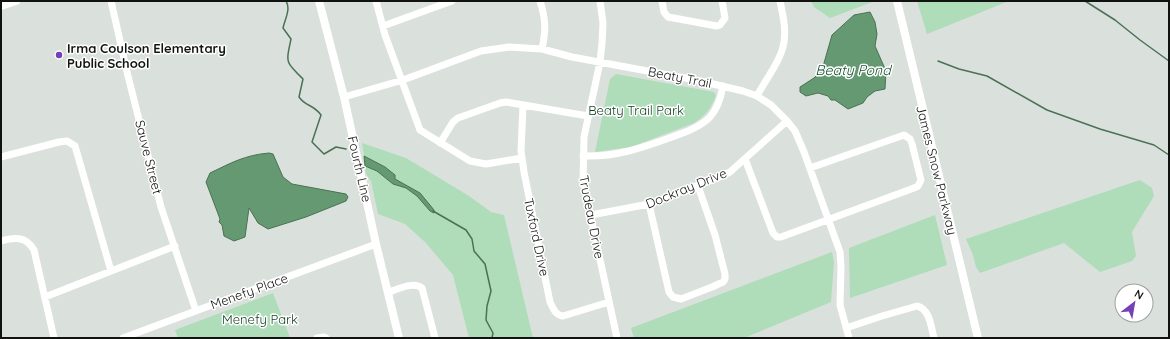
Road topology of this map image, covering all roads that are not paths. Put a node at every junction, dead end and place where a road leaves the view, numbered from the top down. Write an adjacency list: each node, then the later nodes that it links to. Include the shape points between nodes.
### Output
1 (16, 1): 12 (main road)
2 (111, 1): 35 (street, Sauve Street, via 161,207)
3 (319, 1): 19 (main road, Fourth Line)
4 (376, 1): 13 (street)
5 (452, 1): 13 (street)
6 (540, 1): 14 (street, via 545,16)
7 (600, 1): 15 (street, Trudeau Drive, via 603,23)
8 (662, 1): 9 (street, via 668,17 717,26 724,18)
9 (722, 1)
10 (780, 1): 18 (street, via 785,40 778,59)
11 (897, 1): 51 (main road, James Snow Parkway)
12 (1, 6)
13 (382, 26): 16 (street)
14 (542, 50): 15 (street, Beaty Trail); 16 (street, Beaty Trail, via 509,48 480,51)
15 (600, 62): 17 (street, Beaty Trail); 21 (street, Trudeau Drive)
16 (403, 80): 19 (street, Beaty Trail); 23 (street, via 420,130)
17 (723, 86): 18 (street, Beaty Trail); 24 (street, via 714,112 694,128 636,150 608,156)
18 (757, 96): 22 (street, Beaty Trail, via 772,105)
19 (344, 97): 34 (main road, Fourth Line)
20 (523, 105): 21 (street); 23 (street, via 500,103 458,118); 26 (street, Tuxford Drive)
21 (588, 116): 24 (street, Trudeau Drive)
22 (787, 121): 27 (street, Dockray Drive); 28 (street, Beaty Trail, via 800,141)
23 (440, 143): 26 (street, via 477,163)
24 (583, 156): 31 (street, Trudeau Drive, via 583,181)
25 (1, 157): 36 (street, via 60,142 67,141 75,146)
26 (522, 158): 39 (street, Tuxford Drive, via 553,308 563,316)
27 (745, 159): 29 (street, Dockray Drive, via 730,172); 32 (street, via 775,235 781,237)
28 (810, 168): 32 (street, Beaty Trail); 32 (street, via 904,135 912,144 921,180 918,186)
29 (698, 186): 30 (street, Dockray Drive); 30 (street, via 725,274 723,282 712,287 681,298 673,297 669,292)
30 (649, 204): 31 (street, Dockray Drive)
31 (591, 215): 39 (street, Trudeau Drive)
32 (828, 220): 41 (street, Beaty Trail, via 840,252 840,305)
33 (1, 241): 38 (street, via 19,238 31,245)
34 (376, 244): 37 (main road, Fourth Line); 40 (street, Menefy Place)
35 (175, 246): 36 (street); 40 (street, Sauve Street)
36 (111, 271): 38 (street)
37 (388, 292): 46 (main road, Fourth Line); 47 (street, via 414,285 422,288)
38 (45, 297): 42 (street)
39 (609, 302): 48 (street, Trudeau Drive)
40 (196, 311): 43 (street, Menefy Place)
41 (846, 328): 49 (street, Beaty Trail); 50 (street, via 918,306 927,313)
42 (54, 338)
43 (122, 338)
44 (317, 338): 45 (street)
45 (326, 338)
46 (400, 338)
47 (435, 338)
48 (617, 338)
49 (848, 338)
50 (934, 338)
51 (978, 338)

